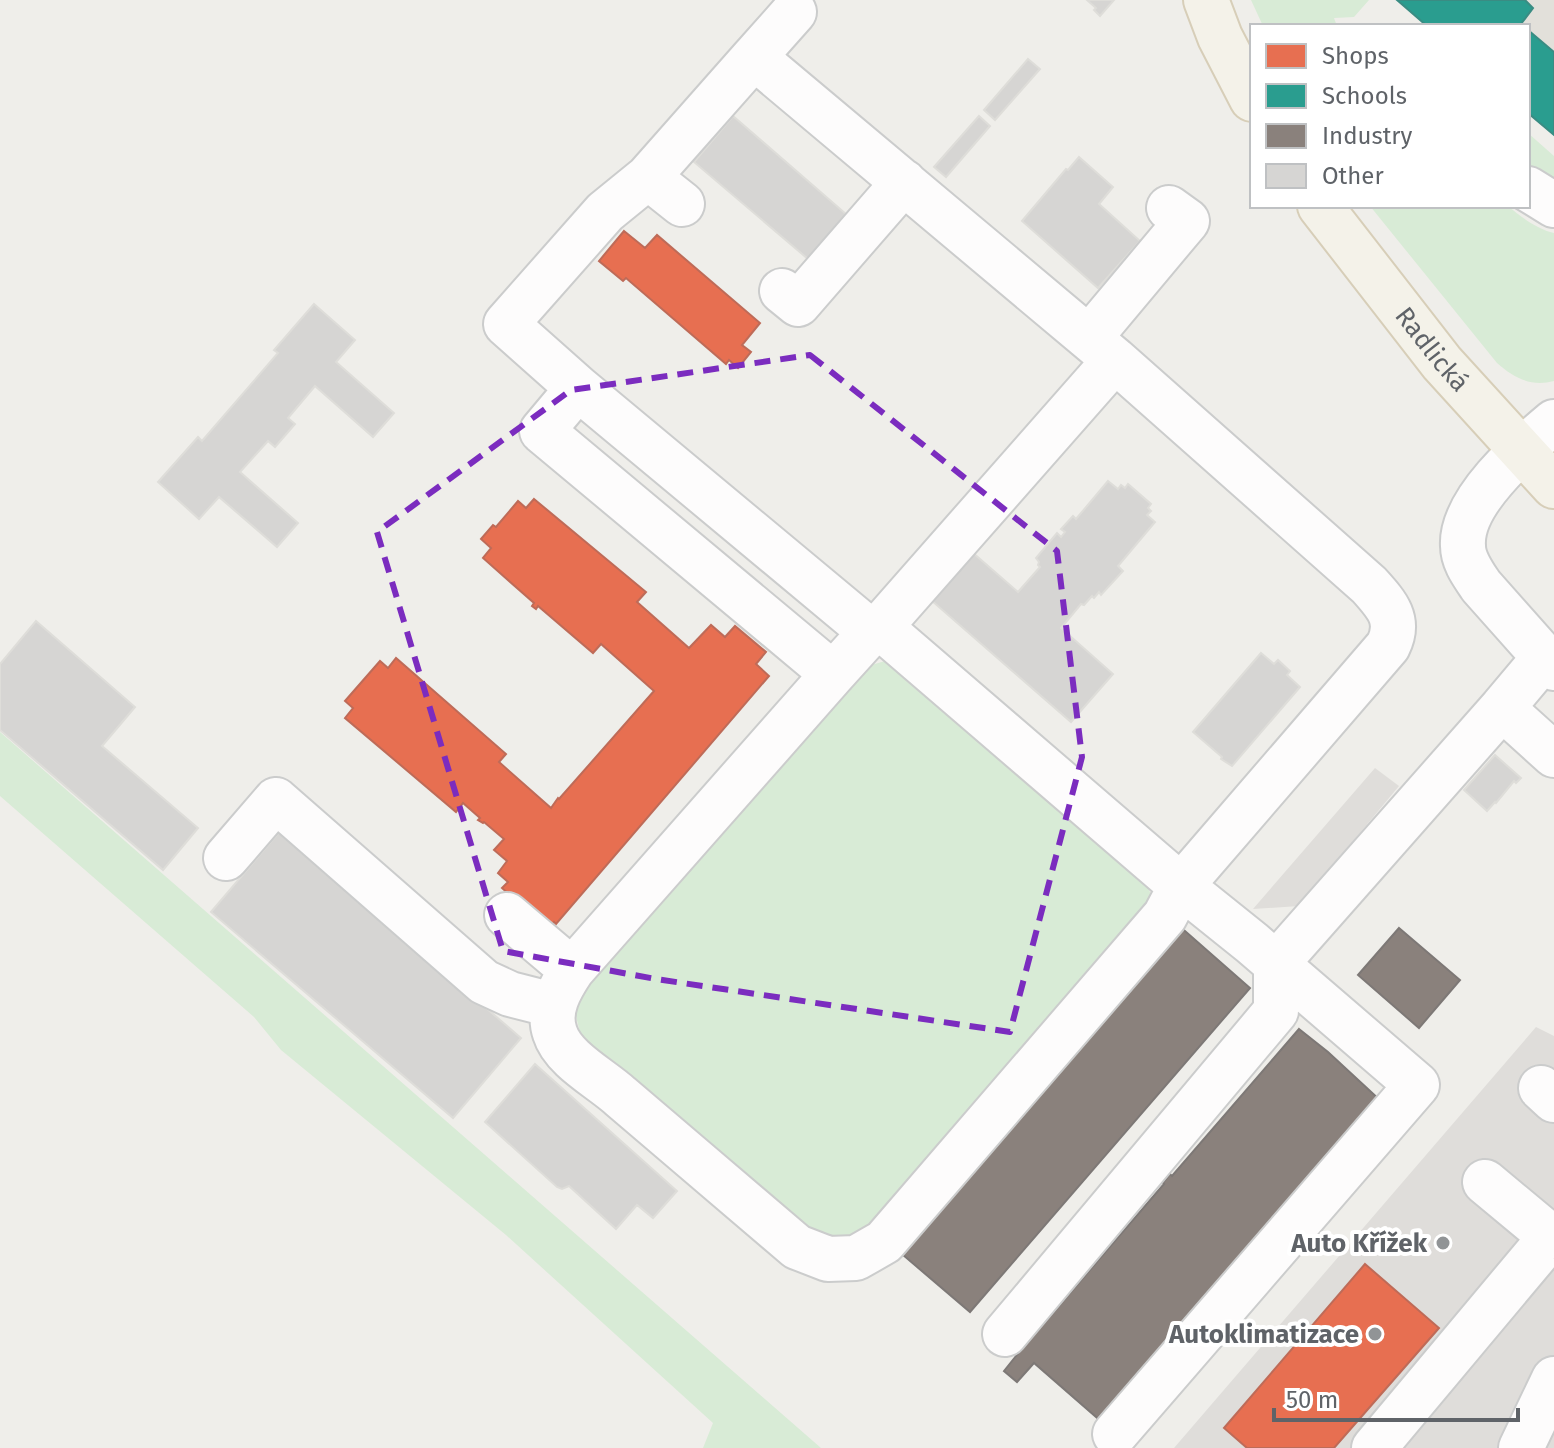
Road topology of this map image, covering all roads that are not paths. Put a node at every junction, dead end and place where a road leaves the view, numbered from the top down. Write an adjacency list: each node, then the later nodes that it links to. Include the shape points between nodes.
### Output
1 (1206, 0): 4 (main road)
2 (794, 12): 3 (street)
3 (754, 57): 5 (street); 6 (street)
4 (1250, 95)
5 (648, 177): 8 (street); 14 (street, via 605,212 506,324)
6 (904, 182): 12 (street, via 798,304); 13 (street)
7 (1530, 190): 9 (street)
8 (682, 204)
9 (1554, 205)
10 (1169, 208): 13 (street, via 1187,221)
11 (1322, 208): 16 (main road, Radlická, via 1442,363)
12 (782, 291)
13 (1102, 349): 18 (street); 24 (street, via 1369,585 1394,622 1388,646)
14 (578, 388): 18 (street); 20 (street, via 542,431)
15 (1554, 422): 16 (street)
16 (1521, 450): 17 (main road, Radlická); 19 (street, via 1492,480 1462,545 1481,586)
17 (1554, 486)
18 (876, 629): 20 (street); 24 (street)
19 (1549, 663): 21 (street)
20 (833, 674): 27 (street)
21 (1502, 708): 22 (street); 26 (street)
22 (1554, 755)
23 (226, 858): 27 (street, via 276,800 484,982 510,994)
24 (1181, 886): 26 (street); 27 (street, via 1165,916 884,1242 856,1258 828,1259 797,1247 576,1061 554,1032)
25 (507, 915): 27 (street)
26 (1276, 964): 30 (street, via 1276,1011); 32 (street, via 1417,1085)
27 (562, 988)
28 (1485, 1182): 29 (street)
29 (1552, 1235): 33 (street)
30 (1005, 1334)
31 (1554, 1379): 34 (street)
32 (1115, 1434)
33 (1374, 1448)
34 (1521, 1448)

